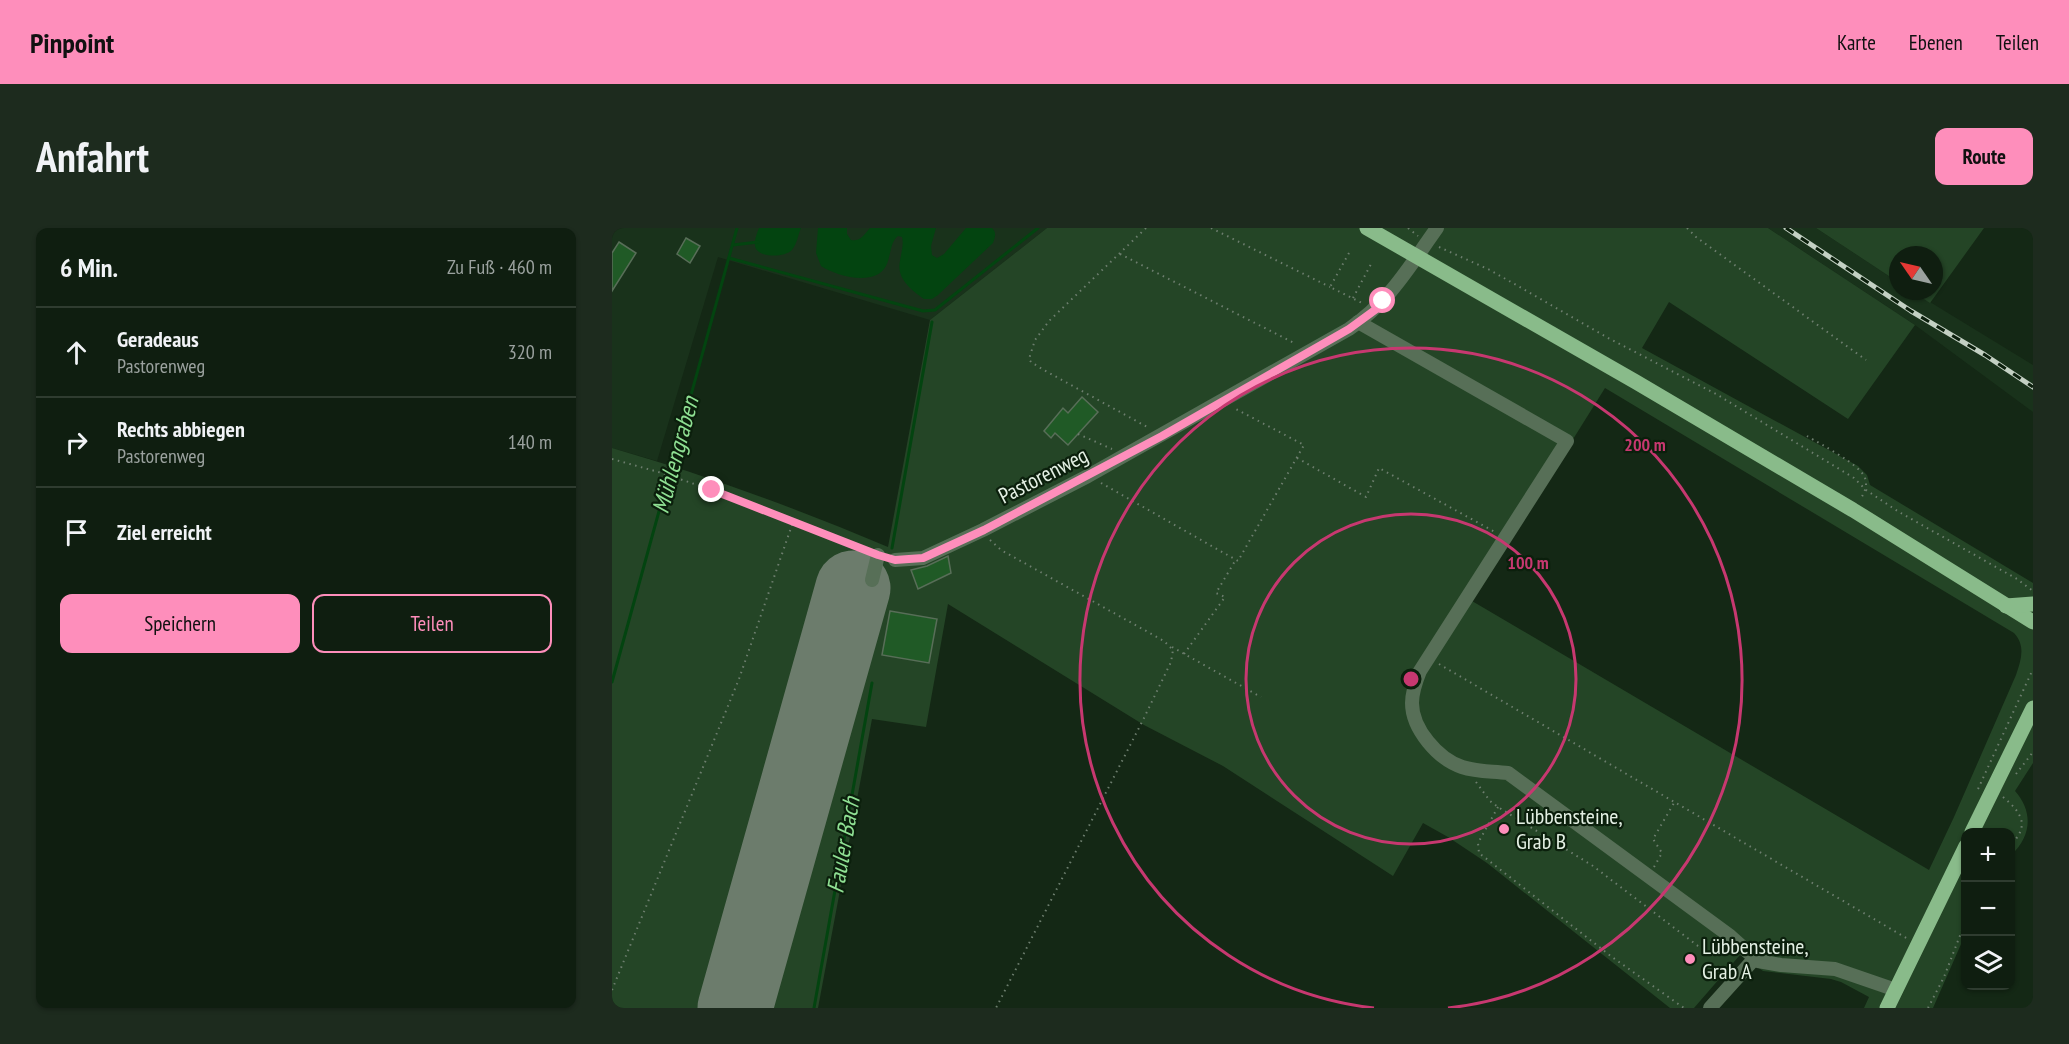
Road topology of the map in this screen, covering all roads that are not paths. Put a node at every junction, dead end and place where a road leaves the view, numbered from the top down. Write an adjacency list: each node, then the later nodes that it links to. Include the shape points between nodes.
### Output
1 (1367, 228): 3 (main road)
2 (1437, 228): 3 (street, Pastorenweg)
3 (1417, 255): 4 (street, Pastorenweg, via 1375,310); 9 (main road, via 1853,510)
4 (1358, 322): 6 (street, Pastorenweg, via 1162,436 984,530 923,558); 14 (street, via 1567,441 1420,671 1412,704 1420,730 1453,764 1508,773)
5 (878, 555): 7 (street)
6 (895, 560)
7 (872, 580)
8 (2033, 604): 9 (main road)
9 (2006, 606): 10 (main road)
10 (2033, 622)
11 (2033, 708): 12 (main road)
12 (1974, 828)
13 (1961, 854): 15 (main road)
14 (1755, 958): 15 (street, via 1781,965 1835,969); 16 (street)
15 (1896, 990): 17 (main road)
16 (1710, 1008)
17 (1887, 1008)

